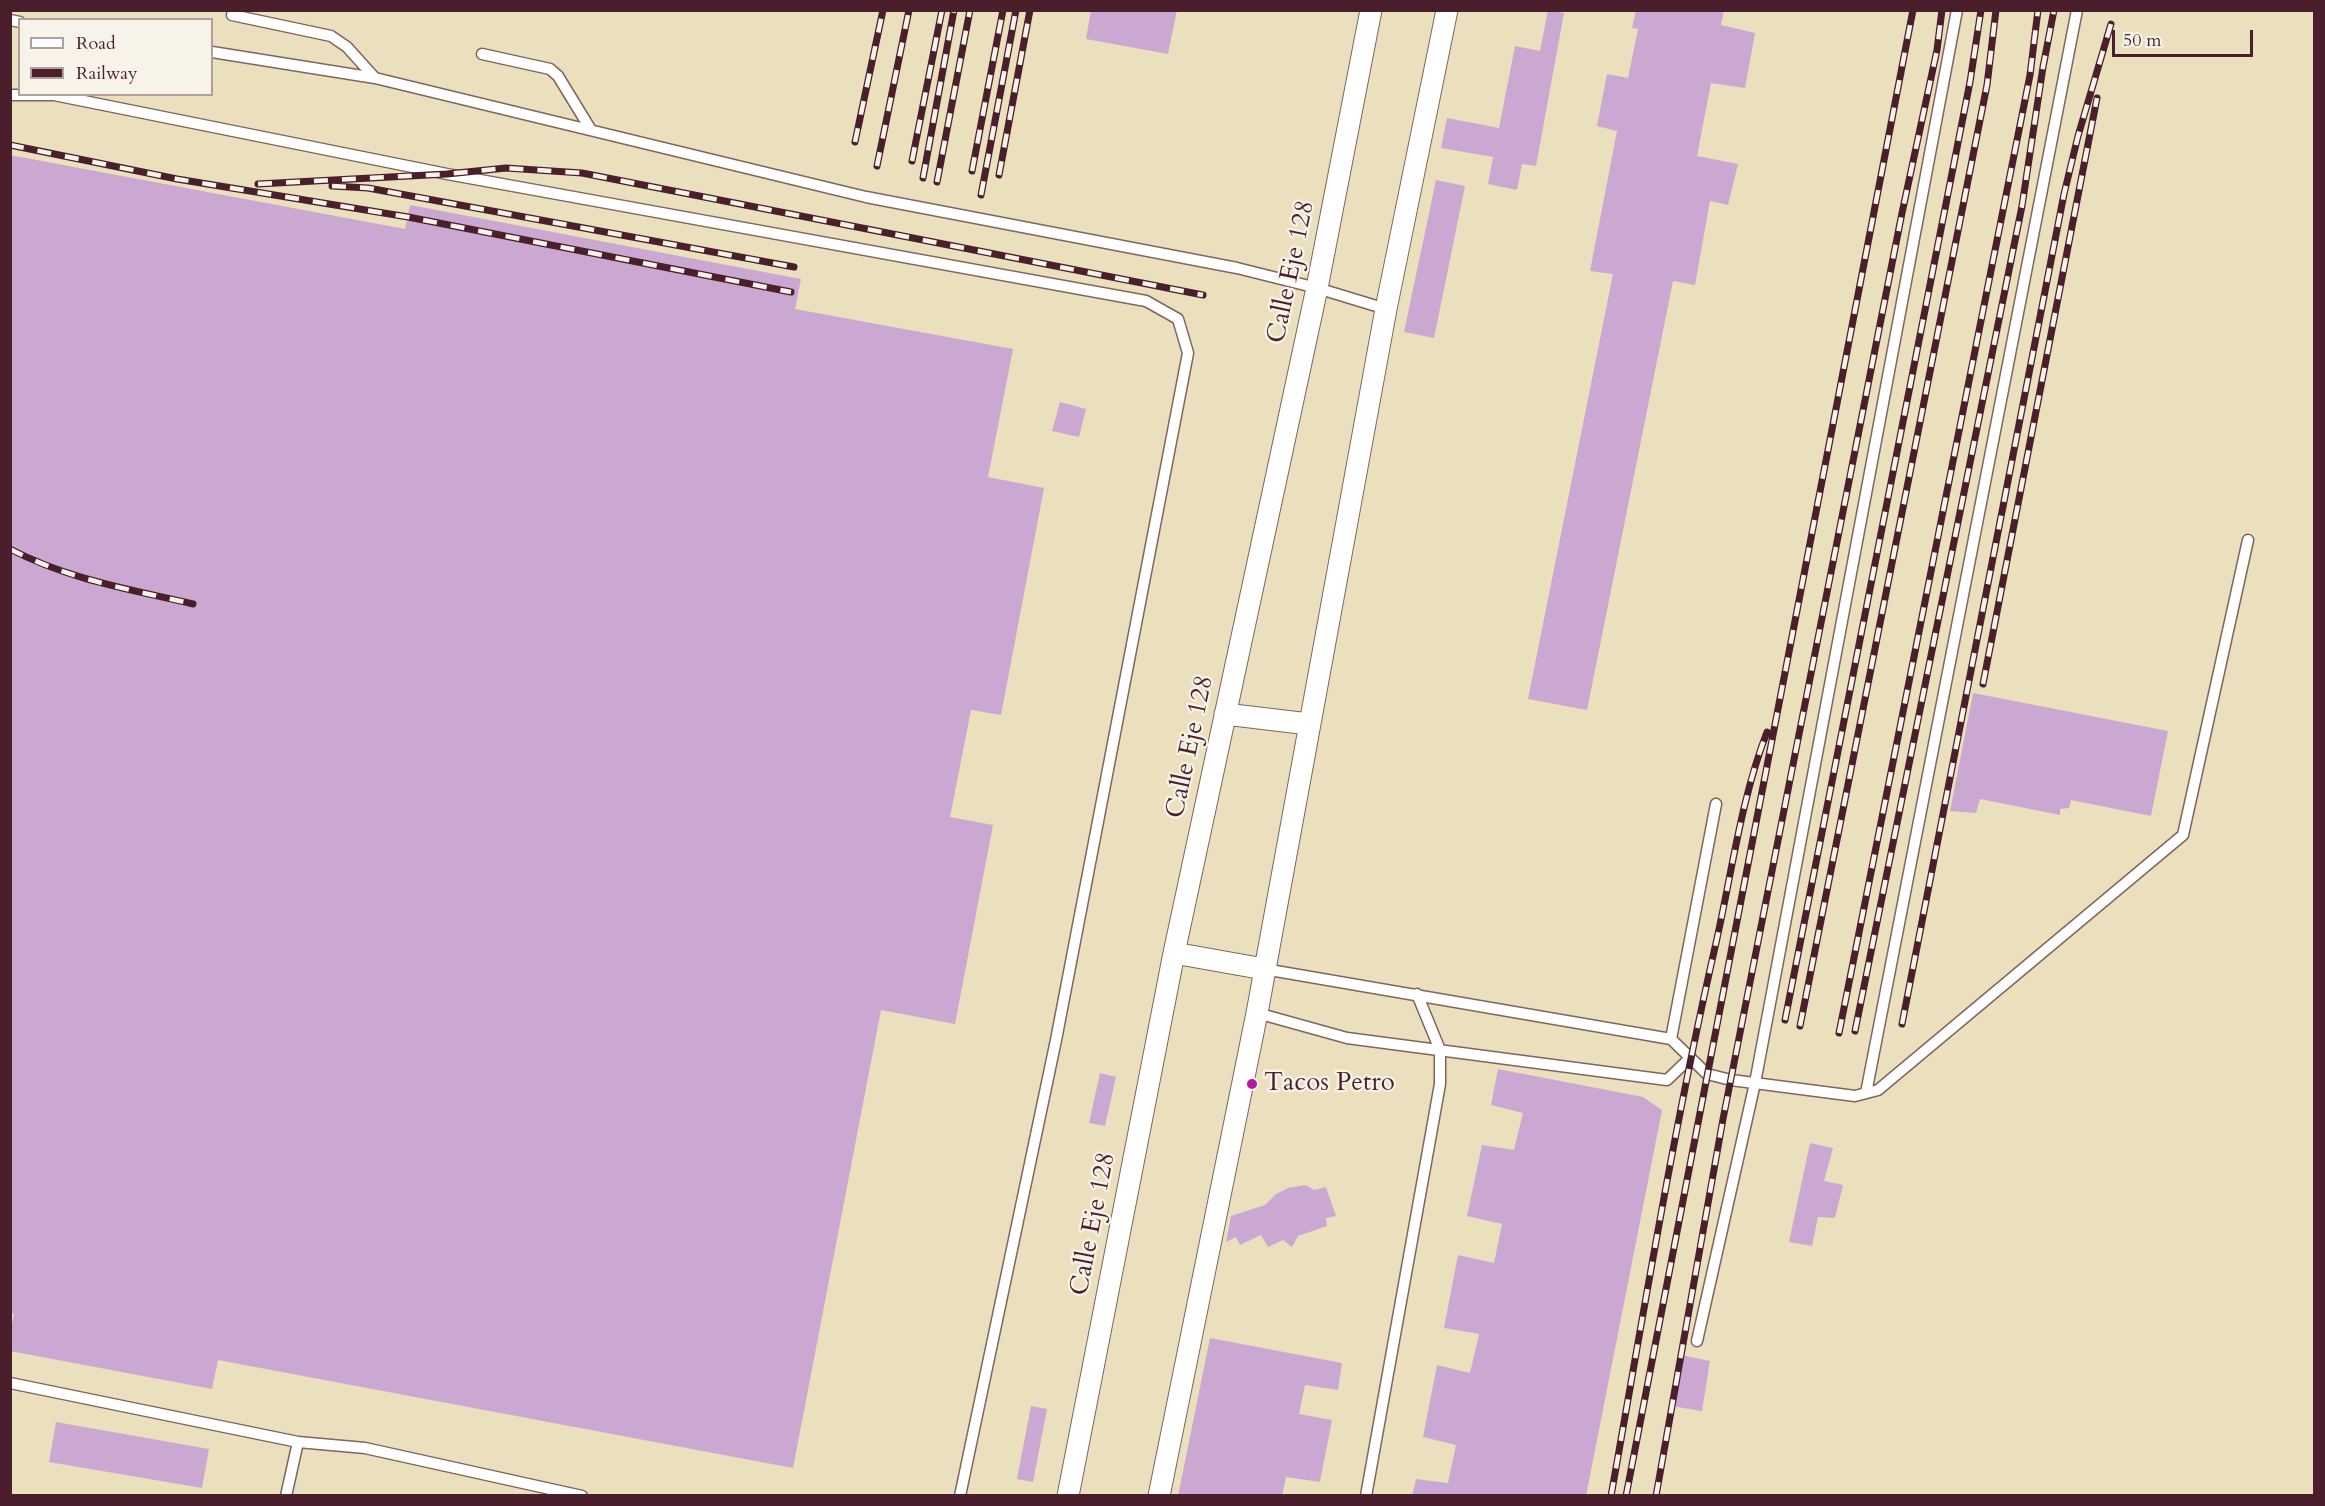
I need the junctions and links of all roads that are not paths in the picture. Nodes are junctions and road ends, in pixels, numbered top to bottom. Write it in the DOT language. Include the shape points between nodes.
graph roads {
  1 [pos="1371,10"];
  2 [pos="1447,10"];
  3 [pos="1957,10"];
  4 [pos="2077,10"];
  5 [pos="232,15"];
  6 [pos="213,52"];
  7 [pos="482,54"];
  8 [pos="375,78"];
  9 [pos="64,96"];
  10 [pos="591,130"];
  11 [pos="1317,288"];
  12 [pos="1386,309"];
  13 [pos="2248,540"];
  14 [pos="1226,714"];
  15 [pos="1309,724"];
  16 [pos="1716,804"];
  17 [pos="1174,953"];
  18 [pos="1264,969"];
  19 [pos="1417,994"];
  20 [pos="1257,1013"];
  21 [pos="1671,1039"];
  22 [pos="1440,1050"];
  23 [pos="1689,1059"];
  24 [pos="1755,1083"];
  25 [pos="1866,1093"];
  26 [pos="1697,1341"];
  27 [pos="10,1383"];
  28 [pos="298,1442"];
  29 [pos="286,1496"];
  30 [pos="582,1496"];
  31 [pos="960,1496"];
  32 [pos="1068,1496"];
  33 [pos="1159,1496"];
  34 [pos="1366,1496"];
  1 -- 11 [label="street, Calle Eje 128"];
  2 -- 12 [label="street"];
  3 -- 24 [label="lane"];
  4 -- 25 [label="lane"];
  5 -- 8 [label="lane" via="331,36 347,47"];
  6 -- 8 [label="lane"];
  7 -- 10 [label="lane" via="550,69"];
  8 -- 10 [label="lane"];
  9 -- 31 [label="lane" via="447,174 1146,301 1178,319 1188,353 1056,1040"];
  10 -- 11 [label="lane" via="866,197 1237,268"];
  11 -- 12 [label="lane"];
  11 -- 14 [label="street, Calle Eje 128"];
  12 -- 15 [label="street"];
  13 -- 25 [label="lane" via="2183,835 1878,1090"];
  14 -- 15 [label="street"];
  14 -- 17 [label="street, Calle Eje 128"];
  15 -- 18 [label="street"];
  16 -- 21 [label="lane"];
  17 -- 18 [label="street"];
  17 -- 32 [label="street, Calle Eje 128"];
  18 -- 19 [label="lane"];
  18 -- 20 [label="street"];
  19 -- 21 [label="lane"];
  19 -- 22 [label="lane"];
  20 -- 22 [label="lane" via="1347,1038"];
  20 -- 33 [label="street"];
  21 -- 23 [label="lane"];
  22 -- 23 [label="lane" via="1667,1080"];
  22 -- 34 [label="lane" via="1440,1084"];
  23 -- 24 [label="lane" via="1707,1074"];
  24 -- 25 [label="lane" via="1855,1096"];
  24 -- 26 [label="lane"];
  27 -- 28 [label="lane"];
  28 -- 29 [label="lane"];
  28 -- 30 [label="lane" via="365,1448"];
}
